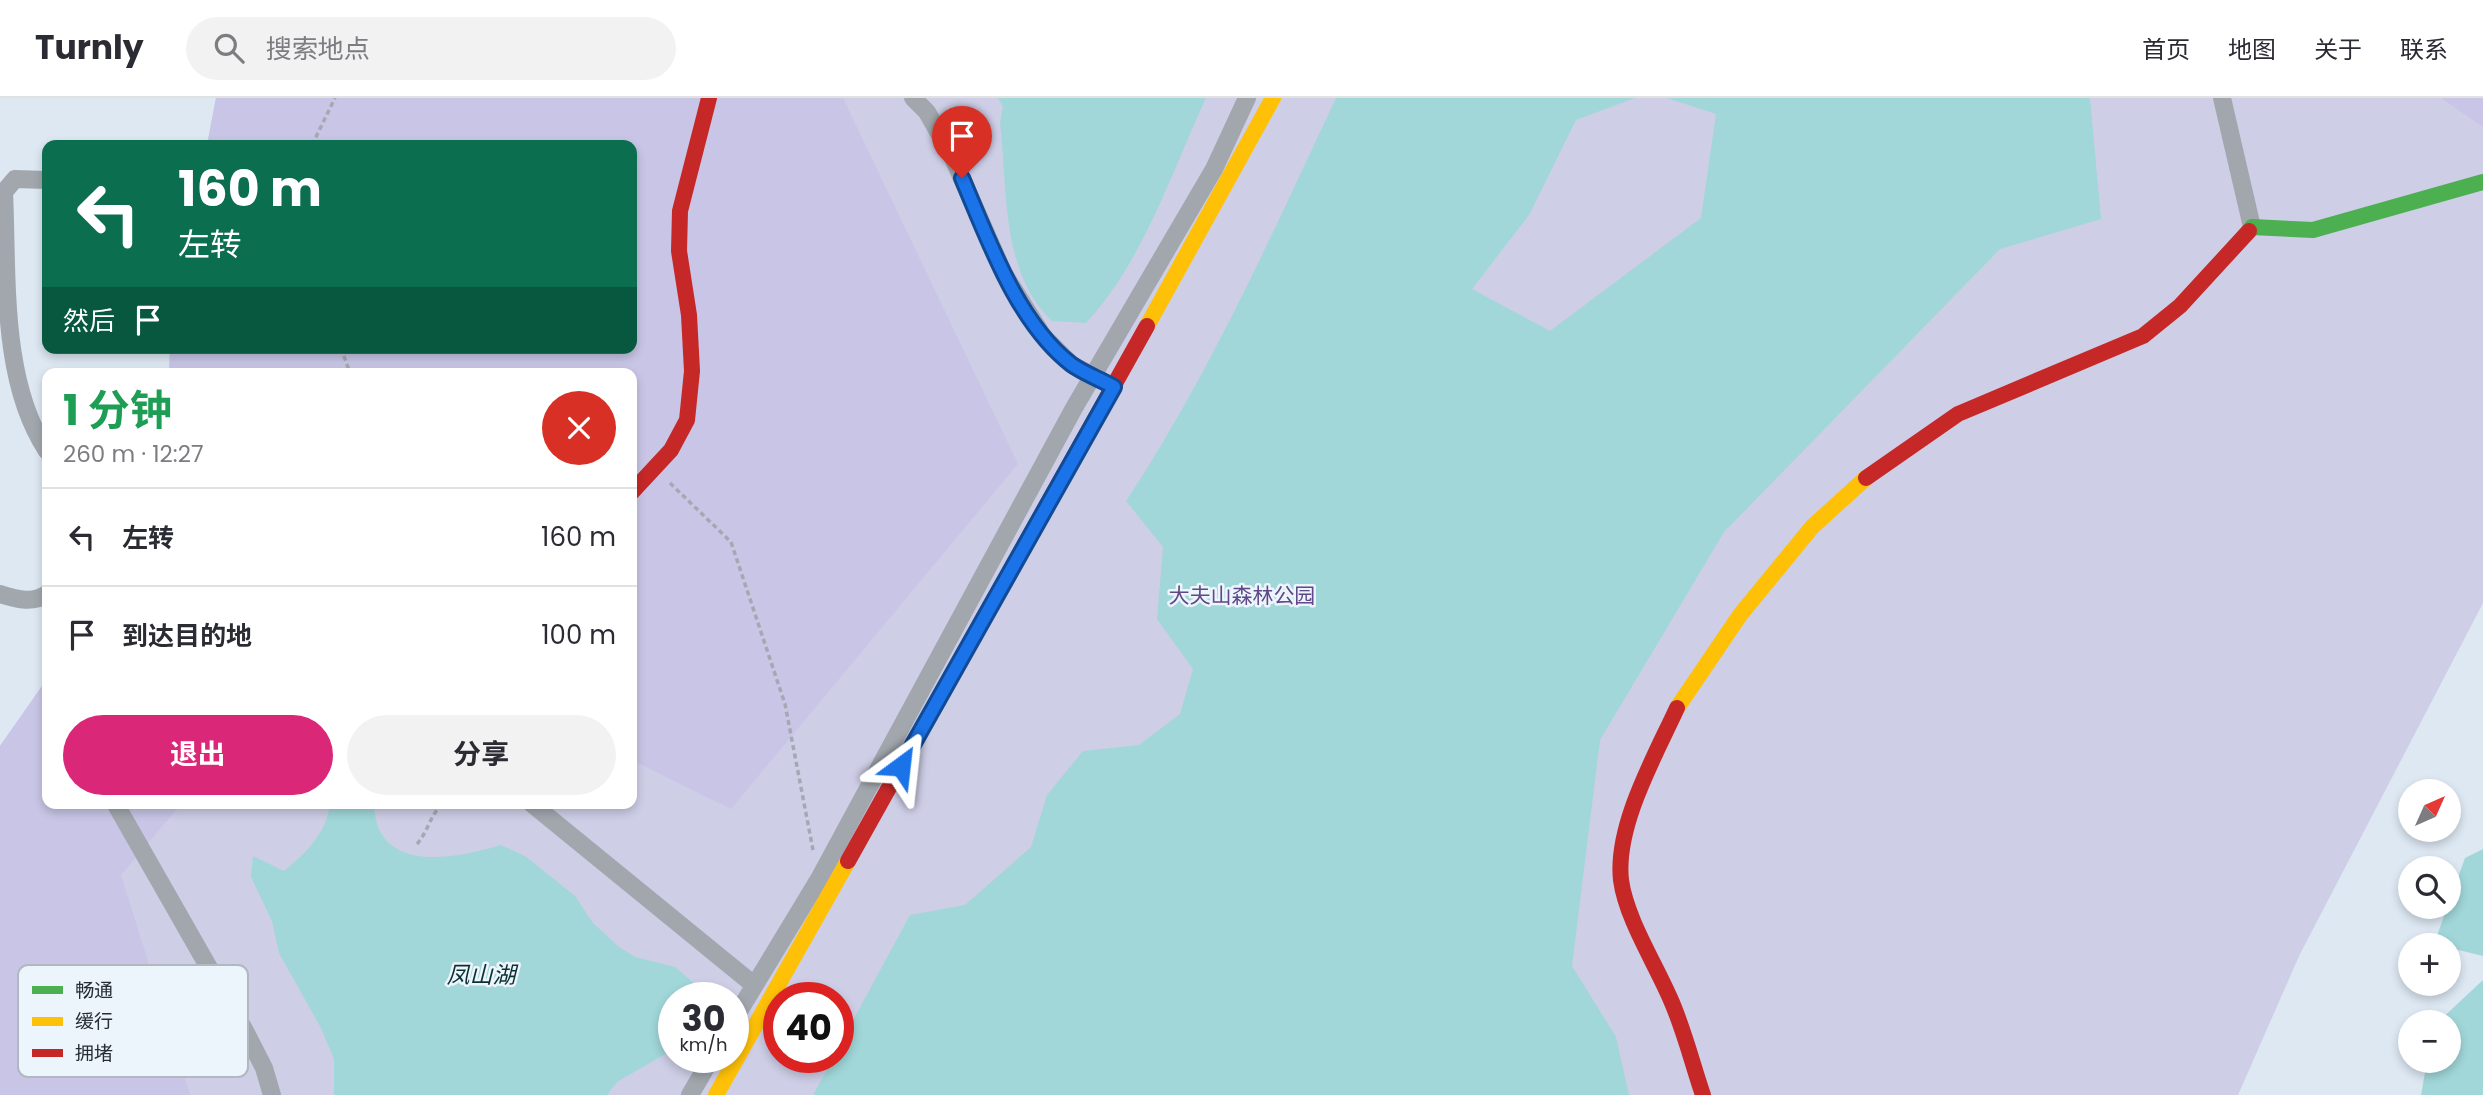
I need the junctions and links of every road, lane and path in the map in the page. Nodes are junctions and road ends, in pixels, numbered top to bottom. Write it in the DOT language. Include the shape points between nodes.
graph roads {
  1 [pos="335,98"];
  2 [pos="709,98"];
  3 [pos="913,98"];
  4 [pos="1247,98"];
  5 [pos="1273,98"];
  6 [pos="2222,98"];
  7 [pos="314,140"];
  8 [pos="42,180"];
  9 [pos="2483,181"];
  10 [pos="2252,227"];
  11 [pos="1093,375"];
  12 [pos="1114,387"];
  13 [pos="42,440"];
  14 [pos="656,469"];
  15 [pos="637,487"];
  16 [pos="0,594"];
  17 [pos="42,597"];
  18 [pos="118,809"];
  19 [pos="437,809"];
  20 [pos="538,809"];
  21 [pos="417,844"];
  22 [pos="819,879"];
  23 [pos="207,965"];
  24 [pos="754,985"];
  25 [pos="749,994"];
  26 [pos="248,1037"];
  27 [pos="703,1073"];
  28 [pos="272,1095"];
  29 [pos="690,1095"];
  30 [pos="716,1095"];
  31 [pos="1703,1095"];
  1 -- 7 [label="path"];
  2 -- 14 [label="street" via="680,211 692,371 687,420"];
  3 -- 11 [label="street" via="953,158 1004,274 1043,336 1072,365"];
  4 -- 11 [label="street" via="1214,169"];
  5 -- 12 [label="street"];
  6 -- 10 [label="street"];
  8 -- 13 [label="street" via="15,179 4,192 9,352"];
  9 -- 10 [label="street" via="2313,230"];
  10 -- 31 [label="street" via="2179,306 2143,335 1958,414 1867,478 1812,527 1740,615 1678,707 1634,805 1621,879 1626,901 1672,1002"];
  11 -- 12 [label="street"];
  11 -- 22 [label="street"];
  12 -- 30 [label="street"];
  14 -- 15 [label="street"];
  14 -- 22 [label="path" via="731,542 785,704"];
  16 -- 17 [label="street" via="16,599"];
  18 -- 23 [label="street"];
  19 -- 21 [label="path" via="431,827"];
  20 -- 24 [label="street"];
  22 -- 24 [label="street"];
  24 -- 25 [label="street"];
  26 -- 28 [label="street"];
  27 -- 29 [label="street"];
}
